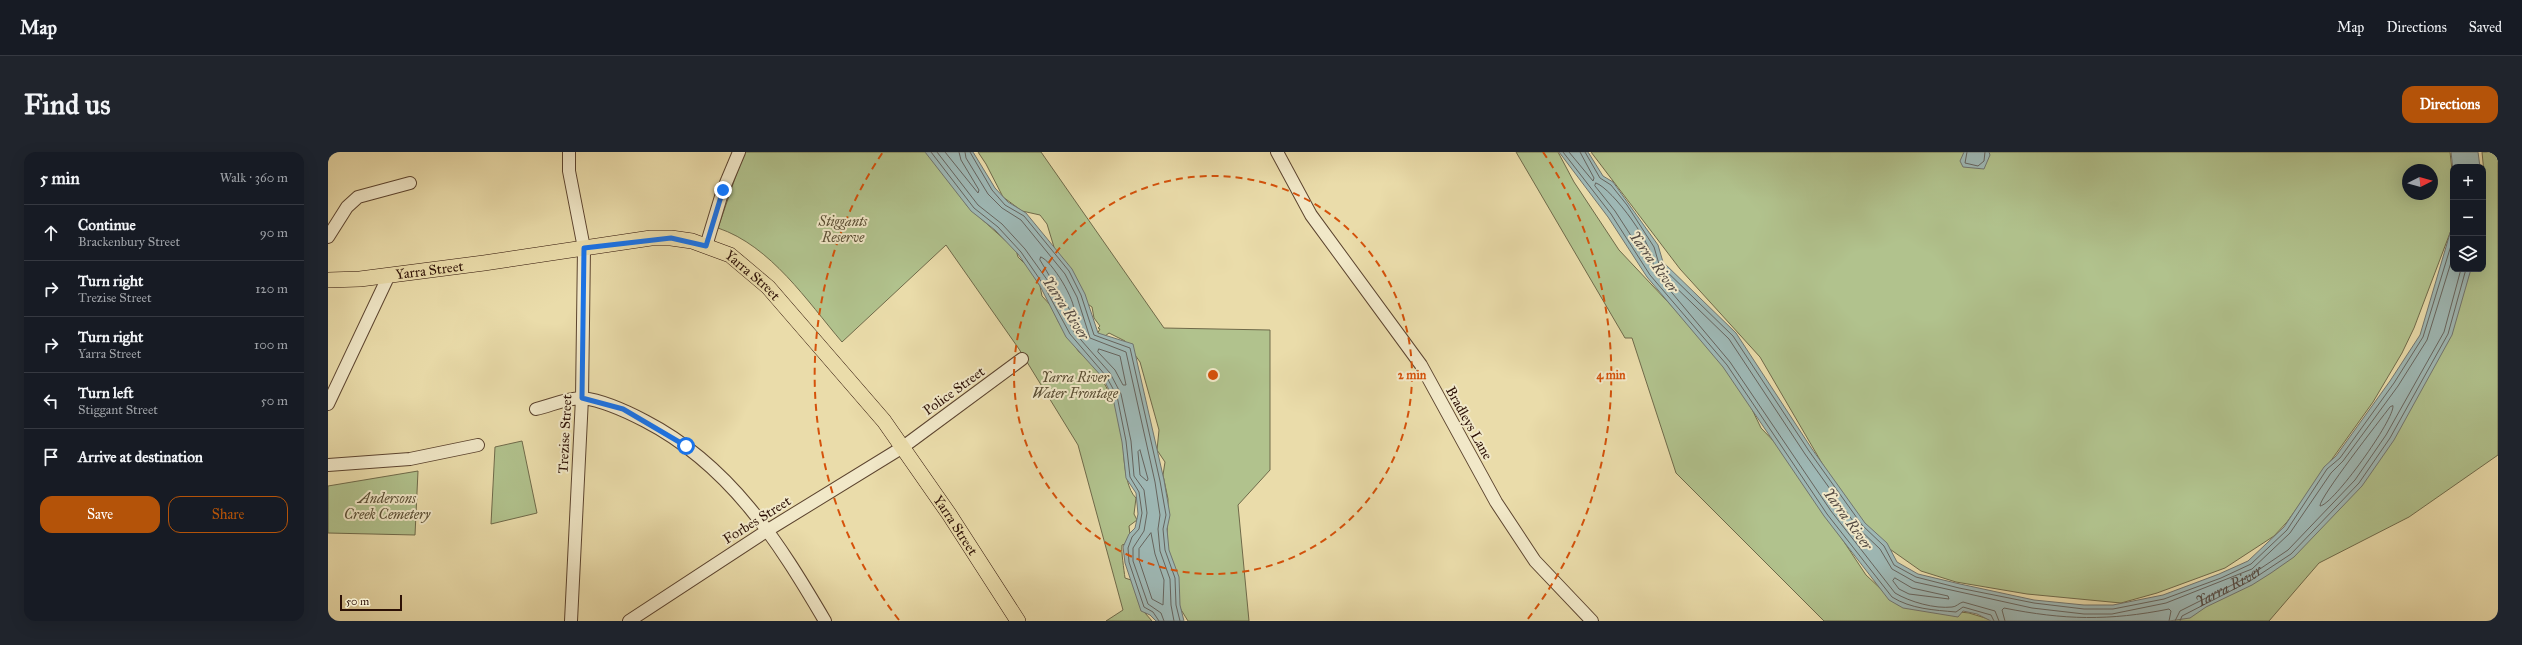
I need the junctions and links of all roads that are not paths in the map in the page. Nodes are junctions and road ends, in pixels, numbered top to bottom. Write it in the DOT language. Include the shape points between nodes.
graph roads {
  1 [pos="569,152"];
  2 [pos="739,152"];
  3 [pos="1277,152"];
  4 [pos="410,183"];
  5 [pos="328,237"];
  6 [pos="706,246"];
  7 [pos="584,248"];
  8 [pos="389,275"];
  9 [pos="328,280"];
  10 [pos="1022,359"];
  11 [pos="582,398"];
  12 [pos="328,404"];
  13 [pos="536,409"];
  14 [pos="478,445"];
  15 [pos="903,447"];
  16 [pos="328,465"];
  17 [pos="752,510"];
  18 [pos="768,530"];
  19 [pos="747,543"];
  20 [pos="571,621"];
  21 [pos="629,621"];
  22 [pos="825,621"];
  23 [pos="1018,621"];
  24 [pos="1592,621"];
  1 -- 7 [label="street, Trezise Street" via="569,171"];
  2 -- 6 [label="street" via="723,190"];
  3 -- 24 [label="street, Bradleys Lane" via="1312,215 1421,365 1496,502 1535,562"];
  4 -- 5 [label="street" via="356,199 347,207"];
  6 -- 7 [label="main road, Yarra Street" via="671,238"];
  6 -- 15 [label="main road, Yarra Street" via="730,255 768,287 840,368"];
  7 -- 8 [label="main road, Yarra Street"];
  7 -- 11 [label="street, Trezise Street"];
  8 -- 9 [label="main road, Yarra Street"];
  8 -- 12 [label="street"];
  10 -- 15 [label="street, Police Street"];
  11 -- 13 [label="street"];
  11 -- 17 [label="street" via="623,409 686,446 720,473"];
  11 -- 20 [label="street, Trezise Street"];
  14 -- 16 [label="street" via="410,459"];
  15 -- 18 [label="street, Forbes Street"];
  15 -- 23 [label="main road, Yarra Street"];
  17 -- 18 [label="street"];
  17 -- 19 [label="street" via="754,529"];
  18 -- 19 [label="street, Forbes Street"];
  18 -- 22 [label="street"];
  19 -- 21 [label="street, Forbes Street"];
}
